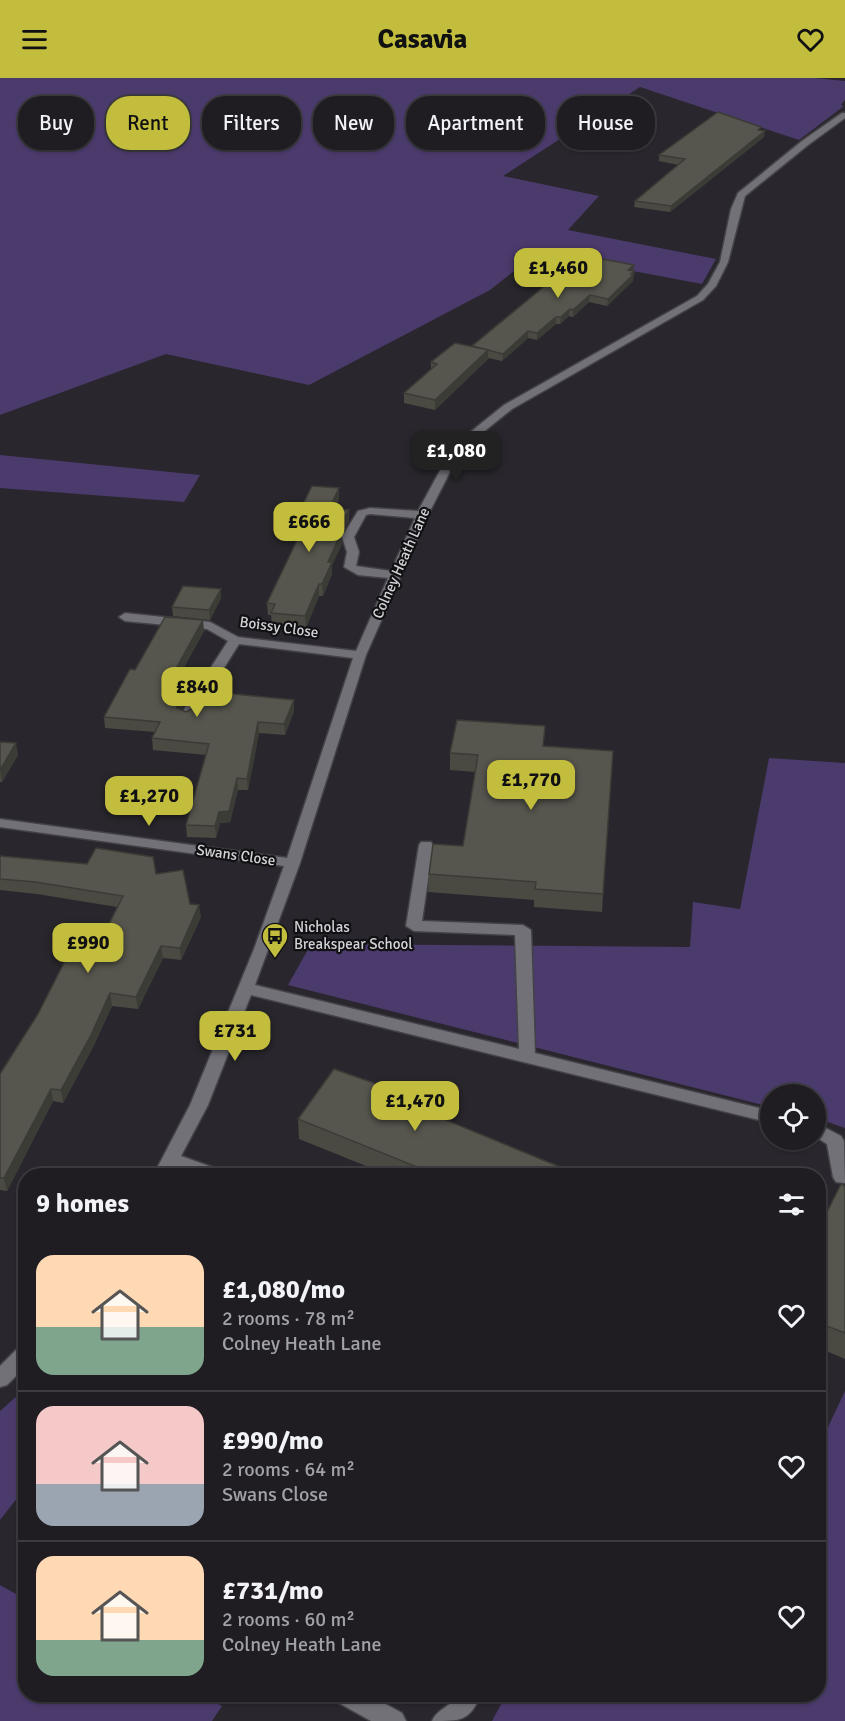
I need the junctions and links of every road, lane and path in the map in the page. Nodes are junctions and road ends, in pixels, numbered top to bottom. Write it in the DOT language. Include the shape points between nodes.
graph roads {
  1 [pos="845,115"];
  2 [pos="422,514"];
  3 [pos="396,575"];
  4 [pos="125,617"];
  5 [pos="235,640"];
  6 [pos="360,655"];
  7 [pos="186,717"];
  8 [pos="0,824"];
  9 [pos="426,845"];
  10 [pos="293,863"];
  11 [pos="246,988"];
  12 [pos="527,1056"];
  13 [pos="760,1114"];
  14 [pos="826,1135"];
  15 [pos="172,1160"];
  16 [pos="167,1168"];
  17 [pos="194,1168"];
  18 [pos="842,1176"];
  19 [pos="18,1361"];
  20 [pos="0,1378"];
  21 [pos="360,1702"];
  22 [pos="466,1702"];
  23 [pos="394,1721"];
  24 [pos="444,1721"];
  1 -- 2 [label="street, Colney Heath Lane" via="741,195 735,207 726,261 710,290 531,393 489,422 456,454"];
  2 -- 3 [label="street, Colney Heath Lane"];
  2 -- 3 [label="street" via="362,513 348,537 353,552 350,567"];
  3 -- 6 [label="street, Colney Heath Lane"];
  4 -- 5 [label="street, Boissy Close" via="210,626"];
  5 -- 6 [label="street, Boissy Close"];
  5 -- 7 [label="street"];
  6 -- 10 [label="street, Colney Heath Lane"];
  8 -- 10 [label="street, Swans Close"];
  9 -- 12 [label="street" via="414,926 523,930"];
  10 -- 11 [label="street, Colney Heath Lane"];
  11 -- 12 [label="street"];
  11 -- 15 [label="street, Colney Heath Lane" via="199,1105"];
  12 -- 13 [label="street"];
  14 -- 18 [label="street" via="835,1141"];
  15 -- 16 [label="street, Colney Heath Lane"];
  15 -- 17 [label="street"];
  19 -- 20 [label="street"];
  21 -- 23 [label="street"];
  22 -- 24 [label="street"];
}
